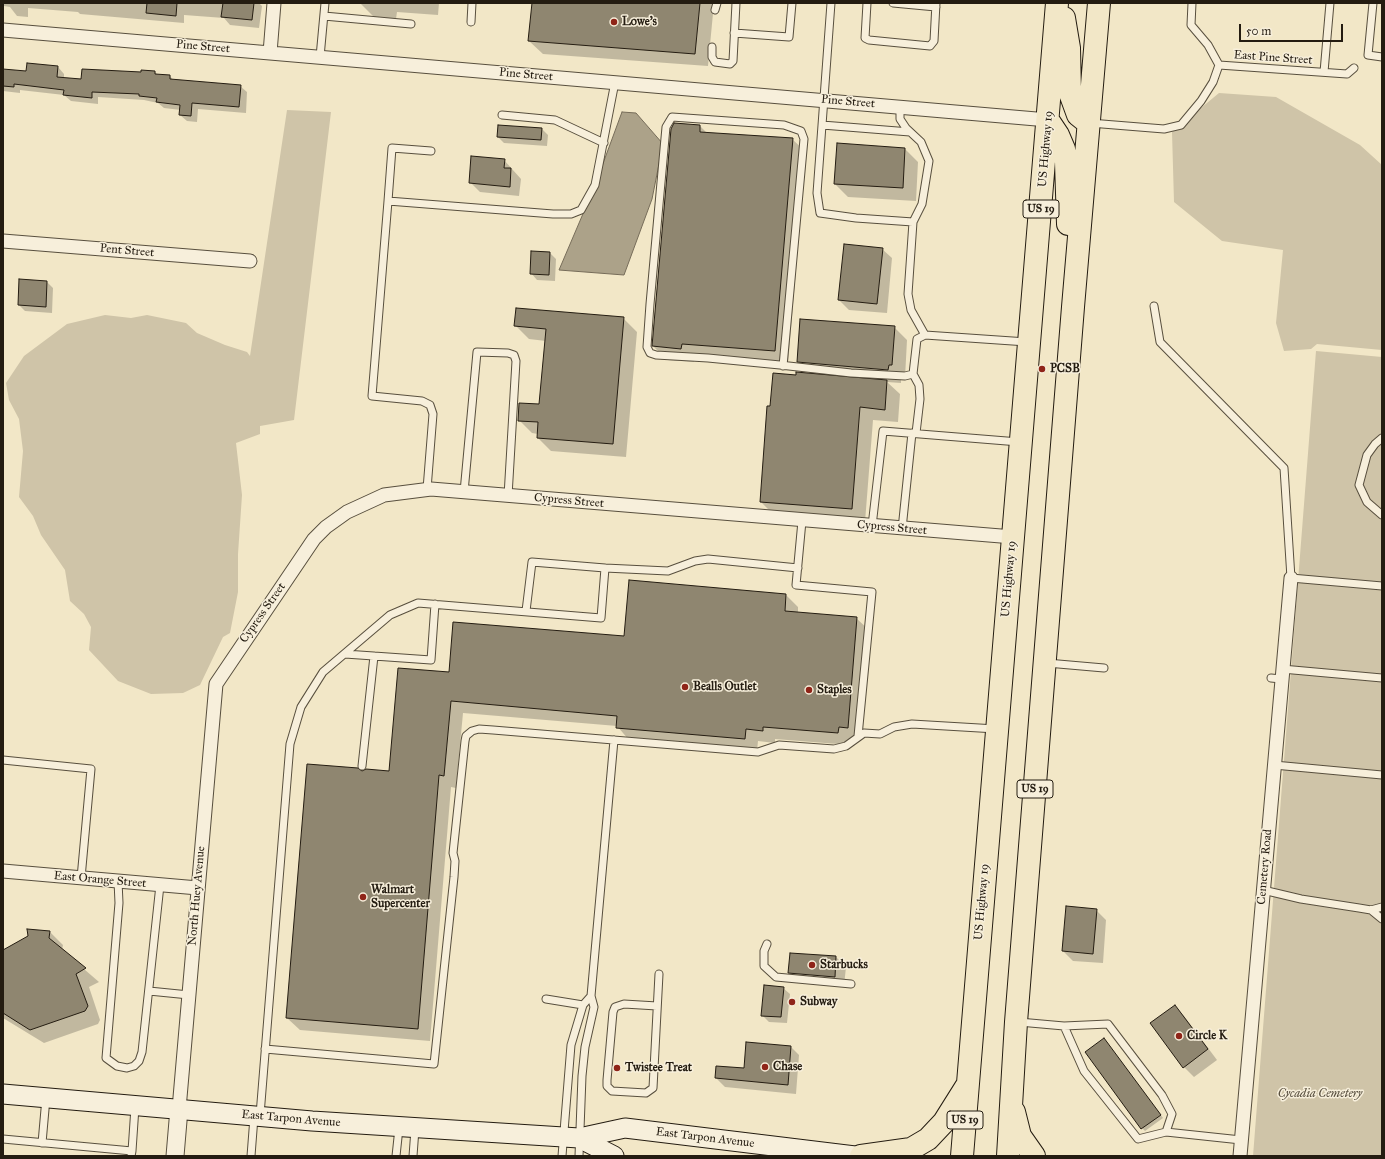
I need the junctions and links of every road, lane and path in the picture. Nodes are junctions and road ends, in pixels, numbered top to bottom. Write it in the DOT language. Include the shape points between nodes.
graph roads {
  1 [pos="274,3"];
  2 [pos="325,3"];
  3 [pos="472,3"];
  4 [pos="736,3"];
  5 [pos="792,3"];
  6 [pos="831,3"];
  7 [pos="867,3"];
  8 [pos="893,3"];
  9 [pos="1057,3"];
  10 [pos="1061,3"];
  11 [pos="1099,3"];
  12 [pos="1192,3"];
  13 [pos="1330,3"];
  14 [pos="1373,3"];
  15 [pos="936,5"];
  16 [pos="324,16"];
  17 [pos="471,22"];
  18 [pos="411,24"];
  19 [pos="3,30"];
  20 [pos="734,33"];
  21 [pos="712,47"];
  22 [pos="270,53"];
  23 [pos="1382,56"];
  24 [pos="320,57"];
  25 [pos="1219,65"];
  26 [pos="1354,68"];
  27 [pos="1324,72"];
  28 [pos="615,82"];
  29 [pos="825,100"];
  30 [pos="900,107"];
  31 [pos="502,115"];
  32 [pos="1048,120"];
  33 [pos="1088,123"];
  34 [pos="822,125"];
  35 [pos="910,132"];
  36 [pos="604,144"];
  37 [pos="431,151"];
  38 [pos="388,200"];
  39 [pos="913,222"];
  40 [pos="3,241"];
  41 [pos="250,261"];
  42 [pos="1154,306"];
  43 [pos="1073,307"];
  44 [pos="925,335"];
  45 [pos="1030,342"];
  46 [pos="783,366"];
  47 [pos="913,374"];
  48 [pos="914,433"];
  49 [pos="1382,438"];
  50 [pos="1021,443"];
  51 [pos="427,489"];
  52 [pos="464,492"];
  53 [pos="508,496"];
  54 [pos="1382,515"];
  55 [pos="802,521"];
  56 [pos="872,526"];
  57 [pos="902,529"];
  58 [pos="1013,538"];
  59 [pos="605,568"];
  60 [pos="798,568"];
  61 [pos="1291,578"];
  62 [pos="1382,586"];
  63 [pos="435,604"];
  64 [pos="526,611"];
  65 [pos="345,654"];
  66 [pos="374,656"];
  67 [pos="1045,663"];
  68 [pos="1104,668"];
  69 [pos="1278,675"];
  70 [pos="1382,678"];
  71 [pos="216,684"];
  72 [pos="997,729"];
  73 [pos="858,736"];
  74 [pos="614,740"];
  75 [pos="3,760"];
  76 [pos="1274,765"];
  77 [pos="362,766"];
  78 [pos="1382,775"];
  79 [pos="3,871"];
  80 [pos="81,878"];
  81 [pos="118,881"];
  82 [pos="160,885"];
  83 [pos="198,888"];
  84 [pos="1263,890"];
  85 [pos="1382,907"];
  86 [pos="1371,910"];
  87 [pos="1382,919"];
  88 [pos="767,944"];
  89 [pos="658,974"];
  90 [pos="851,984"];
  91 [pos="149,991"];
  92 [pos="189,995"];
  93 [pos="591,996"];
  94 [pos="546,999"];
  95 [pos="583,1005"];
  96 [pos="656,1006"];
  97 [pos="1016,1022"];
  98 [pos="1064,1026"];
  99 [pos="265,1049"];
  100 [pos="967,1084"];
  101 [pos="3,1094"];
  102 [pos="46,1098"];
  103 [pos="1011,1103"];
  104 [pos="135,1105"];
  105 [pos="179,1109"];
  106 [pos="257,1117"];
  107 [pos="407,1128"];
  108 [pos="1166,1132"];
  109 [pos="3,1139"];
  110 [pos="1241,1140"];
  111 [pos="42,1143"];
  112 [pos="574,1144"];
  113 [pos="132,1153"];
  114 [pos="175,1156"];
  115 [pos="251,1156"];
  116 [pos="396,1156"];
  117 [pos="413,1156"];
  118 [pos="562,1156"];
  119 [pos="614,1156"];
  120 [pos="855,1156"];
  121 [pos="861,1156"];
  122 [pos="962,1156"];
  123 [pos="1008,1156"];
  124 [pos="1034,1156"];
  125 [pos="1240,1156"];
  1 -- 22 [label="street"];
  2 -- 16 [label="lane"];
  3 -- 17 [label="lane"];
  4 -- 20 [label="lane"];
  5 -- 20 [label="lane" via="789,37"];
  6 -- 29 [label="lane"];
  7 -- 15 [label="lane" via="865,38 930,46 934,41"];
  8 -- 15 [label="lane"];
  9 -- 32 [label="highway, US Highway 19 / US 19"];
  10 -- 33 [label="highway" via="1069,48 1070,93 1078,115"];
  11 -- 33 [label="highway, US 19"];
  12 -- 25 [label="lane" via="1191,25 1208,45"];
  13 -- 27 [label="lane"];
  14 -- 23 [label="lane" via="1367,57"];
  16 -- 18 [label="lane"];
  16 -- 24 [label="lane"];
  19 -- 22 [label="street, Pine Street"];
  20 -- 21 [label="lane" via="733,61 730,64 715,62"];
  22 -- 24 [label="street, Pine Street"];
  24 -- 28 [label="street, Pine Street"];
  25 -- 27 [label="lane, East Pine Street"];
  25 -- 33 [label="lane, East Pine Street" via="1213,82 1201,101 1181,125 1164,129"];
  26 -- 27 [label="lane, East Pine Street" via="1347,74"];
  28 -- 29 [label="street, Pine Street"];
  28 -- 36 [label="lane"];
  29 -- 30 [label="street, Pine Street"];
  29 -- 34 [label="lane"];
  30 -- 32 [label="street, Pine Street"];
  30 -- 35 [label="lane" via="900,119"];
  31 -- 36 [label="lane" via="555,120"];
  32 -- 43 [label="highway" via="1058,135 1066,162"];
  32 -- 45 [label="highway, US Highway 19 / US 19"];
  33 -- 43 [label="highway, US 19"];
  34 -- 35 [label="lane"];
  34 -- 39 [label="lane" via="817,194 820,213"];
  35 -- 39 [label="lane" via="921,142 929,161 922,204"];
  36 -- 38 [label="lane" via="595,185 589,198 581,210 571,214"];
  37 -- 38 [label="lane" via="392,148"];
  38 -- 51 [label="lane" via="372,396 422,401 430,405 433,414"];
  39 -- 44 [label="lane" via="908,294 911,310"];
  40 -- 41 [label="street, Pent Street"];
  42 -- 61 [label="lane" via="1160,342 1284,468"];
  43 -- 67 [label="highway, US 19"];
  44 -- 45 [label="lane"];
  44 -- 47 [label="lane" via="917,339"];
  45 -- 50 [label="highway, US Highway 19 / US 19"];
  46 -- 46 [label="lane" via="650,353 648,347 666,127 672,117 784,125 801,131 804,138"];
  46 -- 47 [label="lane" via="851,373 905,376"];
  47 -- 48 [label="lane" via="919,386 920,399"];
  48 -- 50 [label="lane"];
  48 -- 56 [label="lane" via="883,431"];
  48 -- 57 [label="lane"];
  49 -- 54 [label="lane" via="1374,444 1367,455 1359,485 1367,502"];
  50 -- 58 [label="highway, US Highway 19 / US 19"];
  51 -- 52 [label="street, Cypress Street"];
  51 -- 71 [label="street, Cypress Street" via="384,495 354,508 326,527 314,539"];
  52 -- 53 [label="street, Cypress Street"];
  52 -- 53 [label="lane" via="477,352 508,353 514,355 516,361"];
  53 -- 55 [label="street, Cypress Street"];
  55 -- 56 [label="street, Cypress Street"];
  55 -- 60 [label="lane"];
  56 -- 57 [label="street, Cypress Street"];
  57 -- 58 [label="street, Cypress Street"];
  58 -- 72 [label="highway, US Highway 19 / US 19"];
  59 -- 60 [label="lane" via="668,571 708,559"];
  59 -- 64 [label="lane" via="532,562"];
  59 -- 64 [label="lane" via="601,618"];
  60 -- 73 [label="lane" via="796,585 872,592"];
  61 -- 62 [label="lane"];
  61 -- 69 [label="street, Cemetery Road"];
  63 -- 64 [label="lane"];
  63 -- 65 [label="lane" via="418,603 390,616"];
  63 -- 66 [label="lane" via="431,660"];
  65 -- 66 [label="lane"];
  65 -- 99 [label="lane" via="323,672 301,707 290,744"];
  66 -- 77 [label="lane"];
  67 -- 68 [label="lane"];
  67 -- 97 [label="highway, US 19"];
  69 -- 70 [label="lane"];
  69 -- 76 [label="street, Cemetery Road"];
  71 -- 83 [label="street, North Huey Avenue"];
  72 -- 73 [label="lane" via="924,723 902,725 880,734 864,733"];
  72 -- 100 [label="highway, US Highway 19 / US 19"];
  73 -- 74 [label="lane" via="846,746 834,749 779,745 758,752"];
  74 -- 93 [label="lane"];
  74 -- 99 [label="lane" via="479,729 466,736 434,1064"];
  75 -- 80 [label="lane" via="91,769"];
  76 -- 78 [label="lane"];
  76 -- 84 [label="street, Cemetery Road"];
  79 -- 80 [label="street, East Orange Street"];
  80 -- 81 [label="street, East Orange Street"];
  81 -- 82 [label="street, East Orange Street"];
  81 -- 91 [label="lane" via="119,903 106,1049 106,1058 116,1066 127,1068 139,1061"];
  82 -- 83 [label="street, East Orange Street"];
  82 -- 91 [label="lane"];
  83 -- 92 [label="street, North Huey Avenue"];
  84 -- 86 [label="lane"];
  84 -- 110 [label="street, Cemetery Road"];
  85 -- 86 [label="lane"];
  86 -- 87 [label="lane"];
  88 -- 90 [label="lane" via="764,951 764,966 776,977"];
  89 -- 96 [label="lane"];
  91 -- 92 [label="lane"];
  92 -- 105 [label="street, North Huey Avenue"];
  93 -- 95 [label="lane"];
  93 -- 112 [label="lane" via="594,1007 585,1047"];
  94 -- 95 [label="lane"];
  95 -- 112 [label="lane" via="571,1045"];
  96 -- 96 [label="lane" via="653,1088 646,1093 612,1091 607,1086 607,1080 615,1007 624,1004"];
  97 -- 98 [label="lane"];
  97 -- 103 [label="highway, US 19"];
  98 -- 108 [label="lane" via="1084,1071 1138,1139"];
  98 -- 108 [label="lane" via="1108,1024 1162,1095 1172,1114"];
  99 -- 106 [label="lane"];
  100 -- 121 [label="highway" via="944,1122 928,1139 911,1149"];
  100 -- 122 [label="highway, US Highway 19 / US 19"];
  101 -- 102 [label="main road, East Tarpon Avenue"];
  102 -- 104 [label="main road, East Tarpon Avenue"];
  102 -- 111 [label="lane"];
  103 -- 123 [label="highway, US 19"];
  103 -- 124 [label="highway" via="1020,1136"];
  104 -- 105 [label="main road, East Tarpon Avenue"];
  104 -- 113 [label="lane"];
  105 -- 106 [label="main road, East Tarpon Avenue"];
  105 -- 114 [label="street"];
  106 -- 107 [label="main road, East Tarpon Avenue"];
  106 -- 115 [label="lane"];
  107 -- 112 [label="main road, East Tarpon Avenue"];
  107 -- 116 [label="lane"];
  107 -- 117 [label="lane"];
  108 -- 110 [label="lane"];
  109 -- 111 [label="lane"];
  110 -- 125 [label="street, Cemetery Road"];
  111 -- 113 [label="lane"];
  112 -- 118 [label="lane"];
  112 -- 119 [label="main road, East Tarpon Avenue"];
  112 -- 120 [label="main road, East Tarpon Avenue" via="625,1128"];
}
